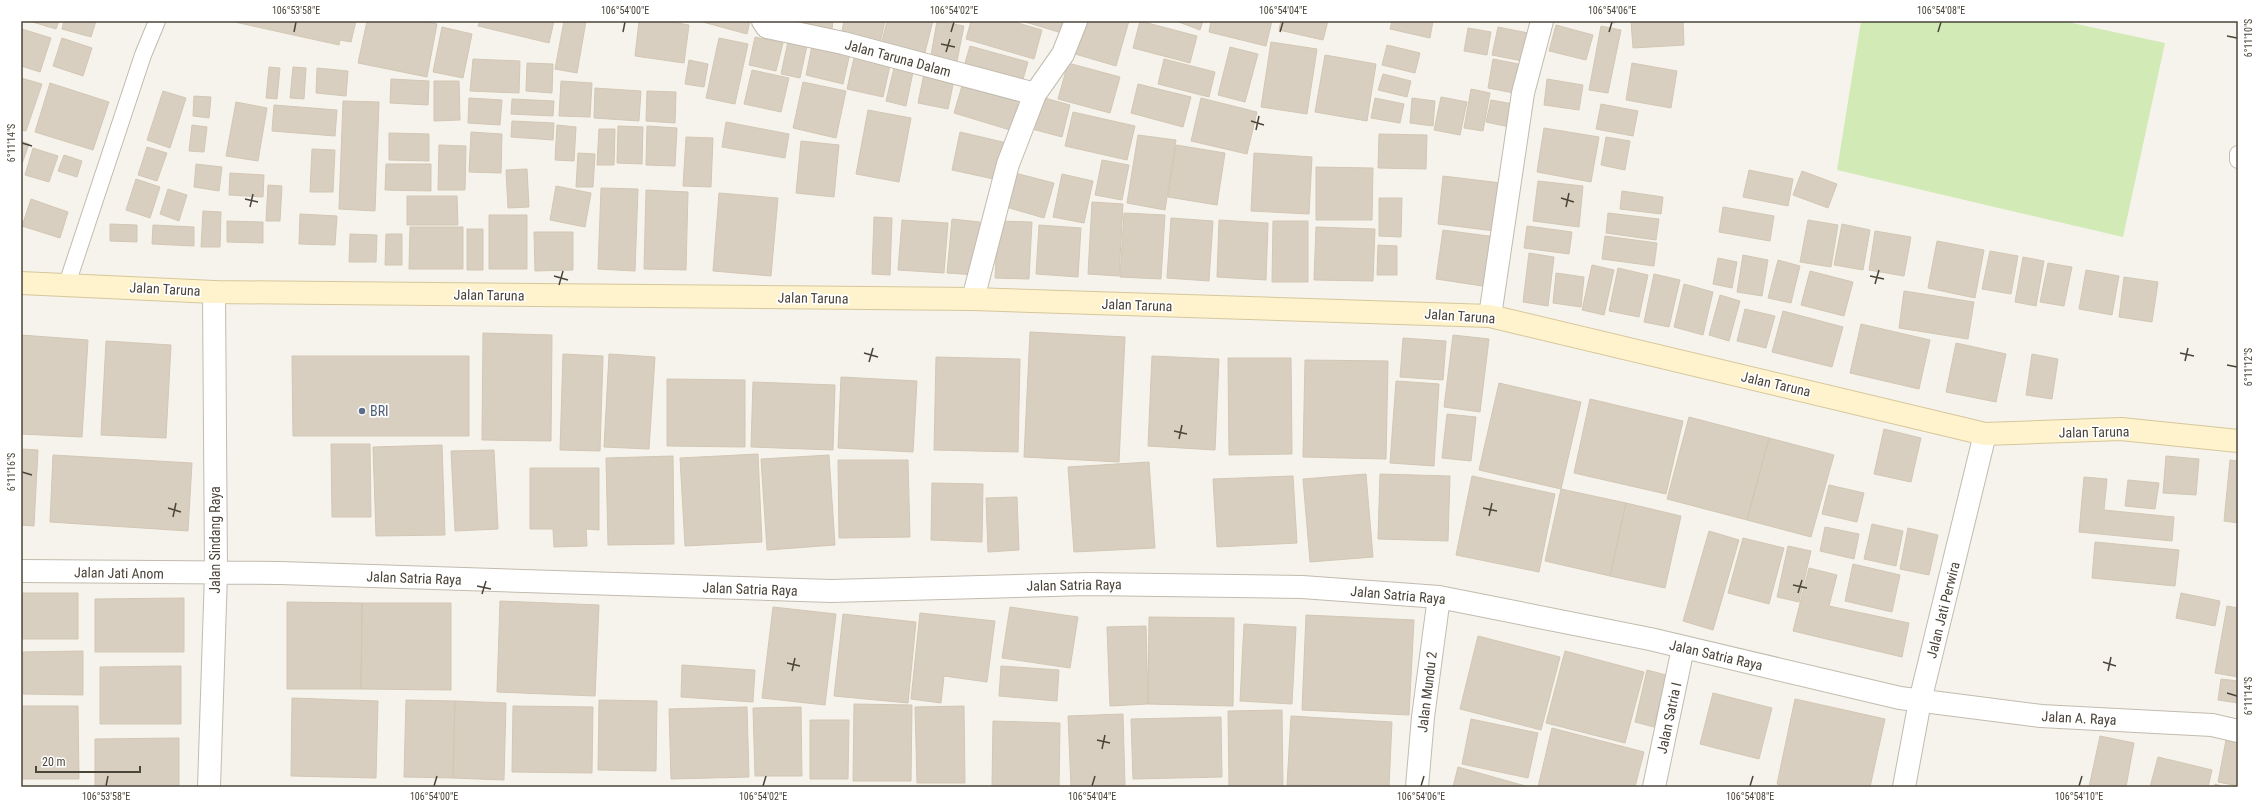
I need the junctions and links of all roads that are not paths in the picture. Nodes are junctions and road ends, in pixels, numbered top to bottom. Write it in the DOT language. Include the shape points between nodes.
graph roads {
  1 [pos="157,21"];
  2 [pos="763,21"];
  3 [pos="1076,21"];
  4 [pos="1542,21"];
  5 [pos="1035,94"];
  6 [pos="2238,154"];
  7 [pos="2238,160"];
  8 [pos="21,283"];
  9 [pos="67,284"];
  10 [pos="214,292"];
  11 [pos="973,299"];
  12 [pos="1490,316"];
  13 [pos="1985,434"];
  14 [pos="2238,441"];
  15 [pos="21,571"];
  16 [pos="216,573"];
  17 [pos="1439,597"];
  18 [pos="1683,648"];
  19 [pos="1920,701"];
  20 [pos="2238,731"];
  21 [pos="209,787"];
  22 [pos="1417,787"];
  23 [pos="1654,787"];
  24 [pos="1904,787"];
  1 -- 9 [label="lane"];
  2 -- 5 [label="street, Jalan Taruna Dalam" via="767,27 843,43"];
  3 -- 5 [label="street" via="1063,54"];
  4 -- 12 [label="street" via="1523,93"];
  5 -- 11 [label="street" via="1008,164"];
  6 -- 7 [label="lane"];
  8 -- 9 [label="street, Jalan Taruna"];
  9 -- 10 [label="street, Jalan Taruna"];
  10 -- 11 [label="street, Jalan Taruna"];
  10 -- 16 [label="street, Jalan Sindang Raya"];
  11 -- 12 [label="street, Jalan Taruna"];
  12 -- 13 [label="street, Jalan Taruna"];
  13 -- 14 [label="street, Jalan Taruna" via="2121,429"];
  13 -- 19 [label="street, Jalan Jati Perwira"];
  15 -- 16 [label="street, Jalan Jati Anom"];
  16 -- 17 [label="street, Jalan Satria Raya" via="831,591 1087,584 1302,587"];
  16 -- 21 [label="street, Jalan Sindang Raya"];
  17 -- 18 [label="street, Jalan Satria Raya" via="1650,639"];
  17 -- 22 [label="street, Jalan Mundu 2" via="1423,717"];
  18 -- 19 [label="street, Jalan Satria Raya"];
  18 -- 23 [label="street, Jalan Satria I"];
  19 -- 20 [label="street, Jalan A. Raya" via="2041,716 2212,726"];
  19 -- 24 [label="street, Jalan Jati Perwira"];
}
